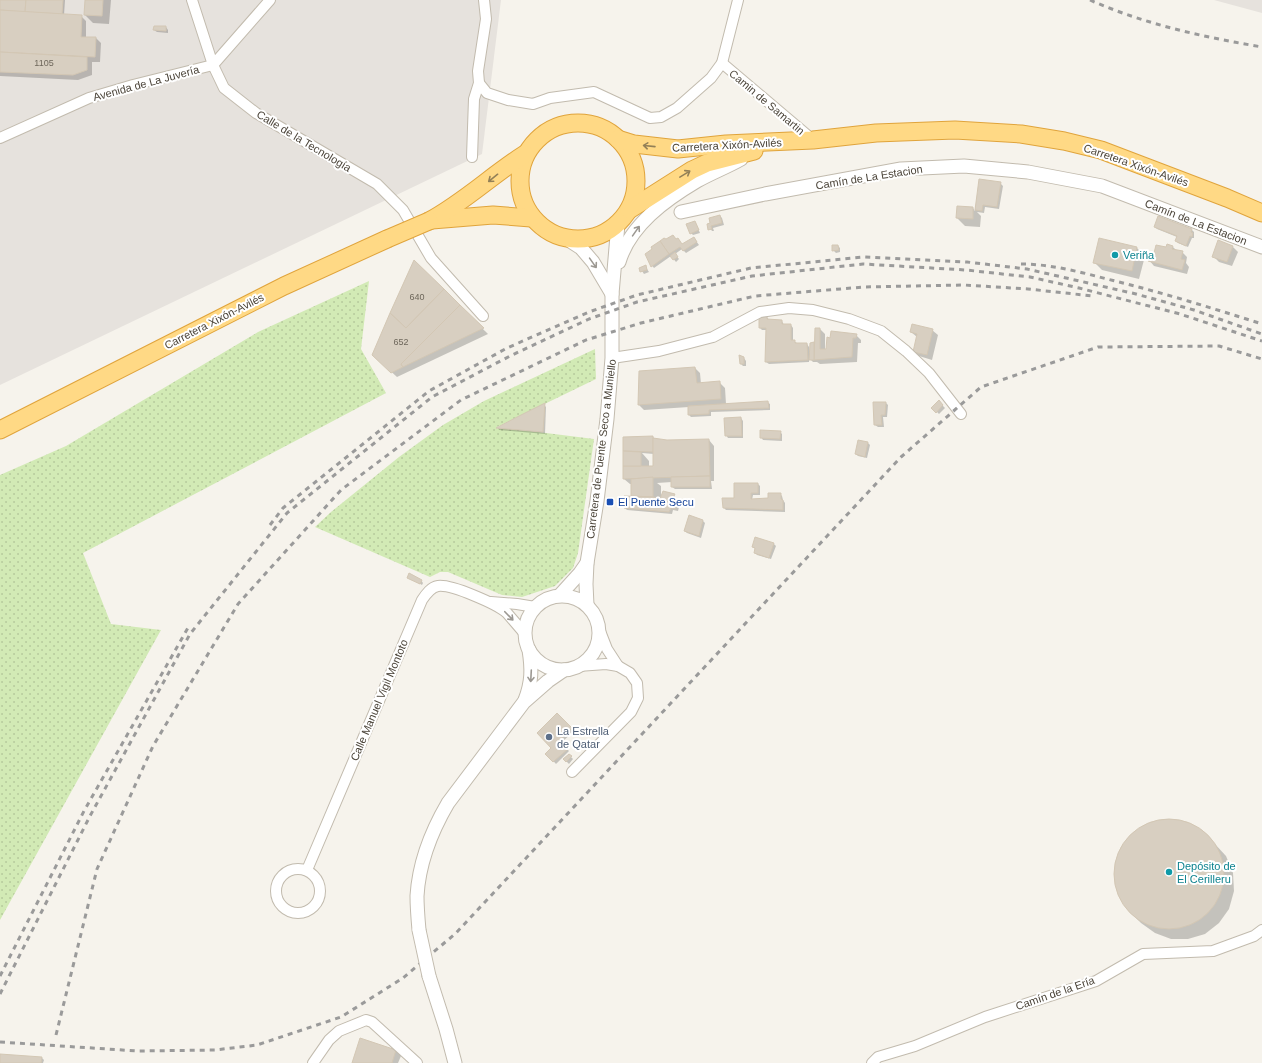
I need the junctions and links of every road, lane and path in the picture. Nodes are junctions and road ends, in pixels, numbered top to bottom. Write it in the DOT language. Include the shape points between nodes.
graph roads {
  1 [pos="192,0"];
  2 [pos="270,0"];
  3 [pos="484,0"];
  4 [pos="738,0"];
  5 [pos="722,63"];
  6 [pos="213,65"];
  7 [pos="479,83"];
  8 [pos="0,138"];
  9 [pos="618,139"];
  10 [pos="814,140"];
  11 [pos="756,151"];
  12 [pos="525,154"];
  13 [pos="472,157"];
  14 [pos="1227,198"];
  15 [pos="1262,202"];
  16 [pos="629,210"];
  17 [pos="681,212"];
  18 [pos="1262,213"];
  19 [pos="531,218"];
  20 [pos="430,220"];
  21 [pos="618,224"];
  22 [pos="567,239"];
  23 [pos="1262,247"];
  24 [pos="613,279"];
  25 [pos="612,294"];
  26 [pos="483,316"];
  27 [pos="612,358"];
  28 [pos="961,414"];
  29 [pos="0,430"];
  30 [pos="587,563"];
  31 [pos="560,595"];
  32 [pos="489,602"];
  33 [pos="588,605"];
  34 [pos="535,607"];
  35 [pos="600,631"];
  36 [pos="525,634"];
  37 [pos="528,648"];
  38 [pos="578,666"];
  39 [pos="618,666"];
  40 [pos="564,670"];
  41 [pos="524,702"];
  42 [pos="572,772"];
  43 [pos="307,870"];
  44 [pos="1262,930"];
  45 [pos="313,1063"];
  46 [pos="417,1063"];
  47 [pos="455,1063"];
  48 [pos="872,1063"];
  1 -- 6 [label="street, Calle de la Tecnología"];
  2 -- 6 [label="street, Avenida de La Juvería"];
  3 -- 7 [label="street" via="486,19 478,71"];
  4 -- 5 [label="street, Camin de Samartin"];
  5 -- 7 [label="street, Camin de Samartin" via="711,78 677,108 661,117 650,118 594,92 550,98 533,104 487,93"];
  5 -- 10 [label="street, Camin de Samartin"];
  6 -- 8 [label="street, Avenida de La Juvería" via="89,98"];
  6 -- 26 [label="street, Calle de la Tecnología" via="224,88 256,113 377,184 403,210 432,258"];
  7 -- 13 [label="street" via="474,99"];
  10 -- 9 [label="highway, Carretera Xixón-Avilés, one-way" via="678,149 634,144"];
  9 -- 12 [label="highway" via="596,125 575,122 554,127 536,138"];
  9 -- 16 [label="highway" via="631,155 636,176 635,195"];
  10 -- 11 [label="highway, Carretera Xixón-Avilés"];
  10 -- 14 [label="highway, Carretera Xixón-Avilés" via="876,133 947,130 1021,134 1101,150"];
  16 -- 11 [label="highway, Carretera Xixón-Avilés, one-way" via="707,163"];
  24 -- 11 [label="street, one-way" via="622,250 640,224 661,205 697,181"];
  12 -- 19 [label="highway" via="519,176 522,199"];
  12 -- 20 [label="highway, Carretera Xixón-Avilés, one-way" via="487,183"];
  14 -- 15 [label="highway"];
  14 -- 18 [label="highway, Carretera Xixón-Avilés"];
  16 -- 21 [label="highway"];
  17 -- 23 [label="street, Camín de La Estacion" via="901,169 964,166 1028,172 1102,186"];
  19 -- 20 [label="highway, Carretera Xixón-Avilés" via="493,215"];
  19 -- 22 [label="highway" via="549,233"];
  20 -- 29 [label="highway, Carretera Xixón-Avilés, bridge" via="284,286"];
  21 -- 22 [label="highway" via="603,236"];
  21 -- 24 [label="street"];
  22 -- 25 [label="street, one-way" via="581,248 593,262"];
  24 -- 25 [label="street, Carretera de Puente Seco a Muniello"];
  25 -- 27 [label="street, Carretera de Puente Seco a Muniello"];
  27 -- 28 [label="street" via="659,351 713,336 760,312 789,308 813,310 850,319 881,331 929,373"];
  27 -- 30 [label="street, Carretera de Puente Seco a Muniello" via="607,419"];
  30 -- 31 [label="street, Carretera de Puente Seco a Muniello"];
  30 -- 33 [label="street"];
  31 -- 33 [label="street" via="575,597"];
  31 -- 34 [label="street" via="547,599"];
  32 -- 34 [label="street, Calle Manuel Vigil Montoto"];
  32 -- 36 [label="street, Calle Manuel Vigil Montoto, one-way" via="506,613"];
  32 -- 43 [label="street, Calle Manuel Vigil Montoto" via="447,586 437,586 422,600"];
  33 -- 35 [label="street" via="596,617"];
  34 -- 36 [label="street" via="527,620"];
  35 -- 38 [label="street" via="597,645 590,658"];
  35 -- 39 [label="street" via="607,649"];
  36 -- 37 [label="street"];
  37 -- 40 [label="street" via="537,660 550,668"];
  37 -- 41 [label="street, one-way" via="531,667 530,687"];
  38 -- 39 [label="street"];
  38 -- 40 [label="street"];
  39 -- 42 [label="street" via="630,673 637,683 638,698 631,712"];
  40 -- 41 [label="street"];
  41 -- 47 [label="street, bridge" via="448,803 426,849 419,881 419,930 429,976"];
  43 -- 43 [label="street" via="313,874 320,886 319,899 310,910 296,913 283,907 276,893 277,886 285,873 292,870"];
  44 -- 48 [label="street, Camín de la Ería" via="1254,936 1213,951 1143,954 1096,980 985,1017 915,1046 878,1057"];
  45 -- 46 [label="street" via="329,1040 340,1031 366,1020 372,1022"];
}
